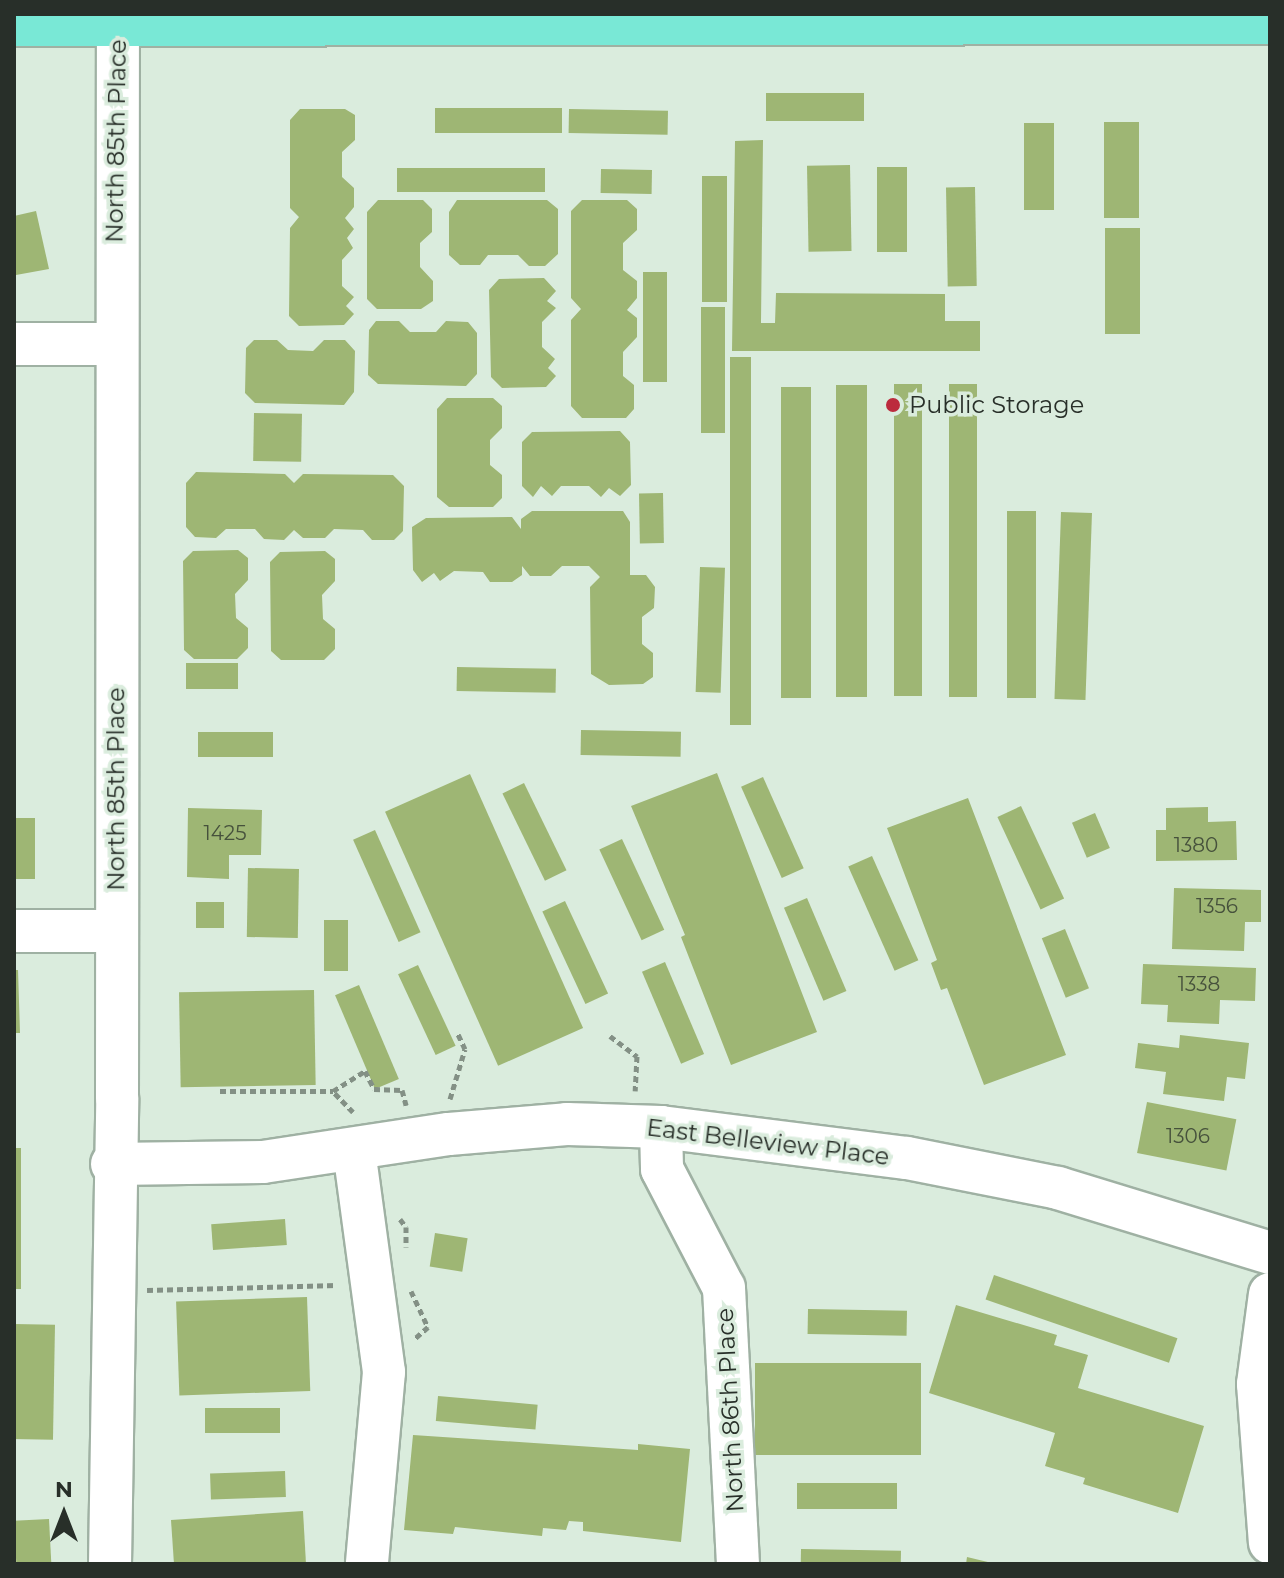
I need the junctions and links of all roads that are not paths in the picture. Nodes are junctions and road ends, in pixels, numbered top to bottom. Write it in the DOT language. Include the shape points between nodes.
graph roads {
  1 [pos="1162,18"];
  2 [pos="118,19"];
  3 [pos="762,19"];
  4 [pos="1270,22"];
  5 [pos="14,24"];
  6 [pos="14,344"];
  7 [pos="114,344"];
  8 [pos="14,931"];
  9 [pos="116,931"];
  10 [pos="661,1127"];
  11 [pos="354,1132"];
  12 [pos="112,1164"];
  13 [pos="1270,1253"];
  14 [pos="1270,1294"];
  15 [pos="1270,1543"];
  16 [pos="110,1564"];
  17 [pos="367,1564"];
  18 [pos="738,1564"];
  1 -- 3 [label="main road"];
  1 -- 4 [label="main road"];
  2 -- 3 [label="main road"];
  2 -- 5 [label="main road"];
  2 -- 7 [label="street, North 85th Place"];
  6 -- 7 [label="street"];
  7 -- 9 [label="street, North 85th Place"];
  8 -- 9 [label="street"];
  9 -- 12 [label="street, North 85th Place"];
  10 -- 11 [label="street, East Belleview Place" via="567,1124 449,1134"];
  10 -- 13 [label="street, East Belleview Place" via="907,1158 1058,1188"];
  10 -- 18 [label="street, North 86th Place" via="662,1169 724,1288"];
  11 -- 12 [label="street, East Belleview Place" via="263,1162"];
  11 -- 17 [label="street" via="384,1372"];
  12 -- 16 [label="street, North 85th Place"];
  14 -- 15 [label="street" via="1261,1337 1258,1425"];
}
